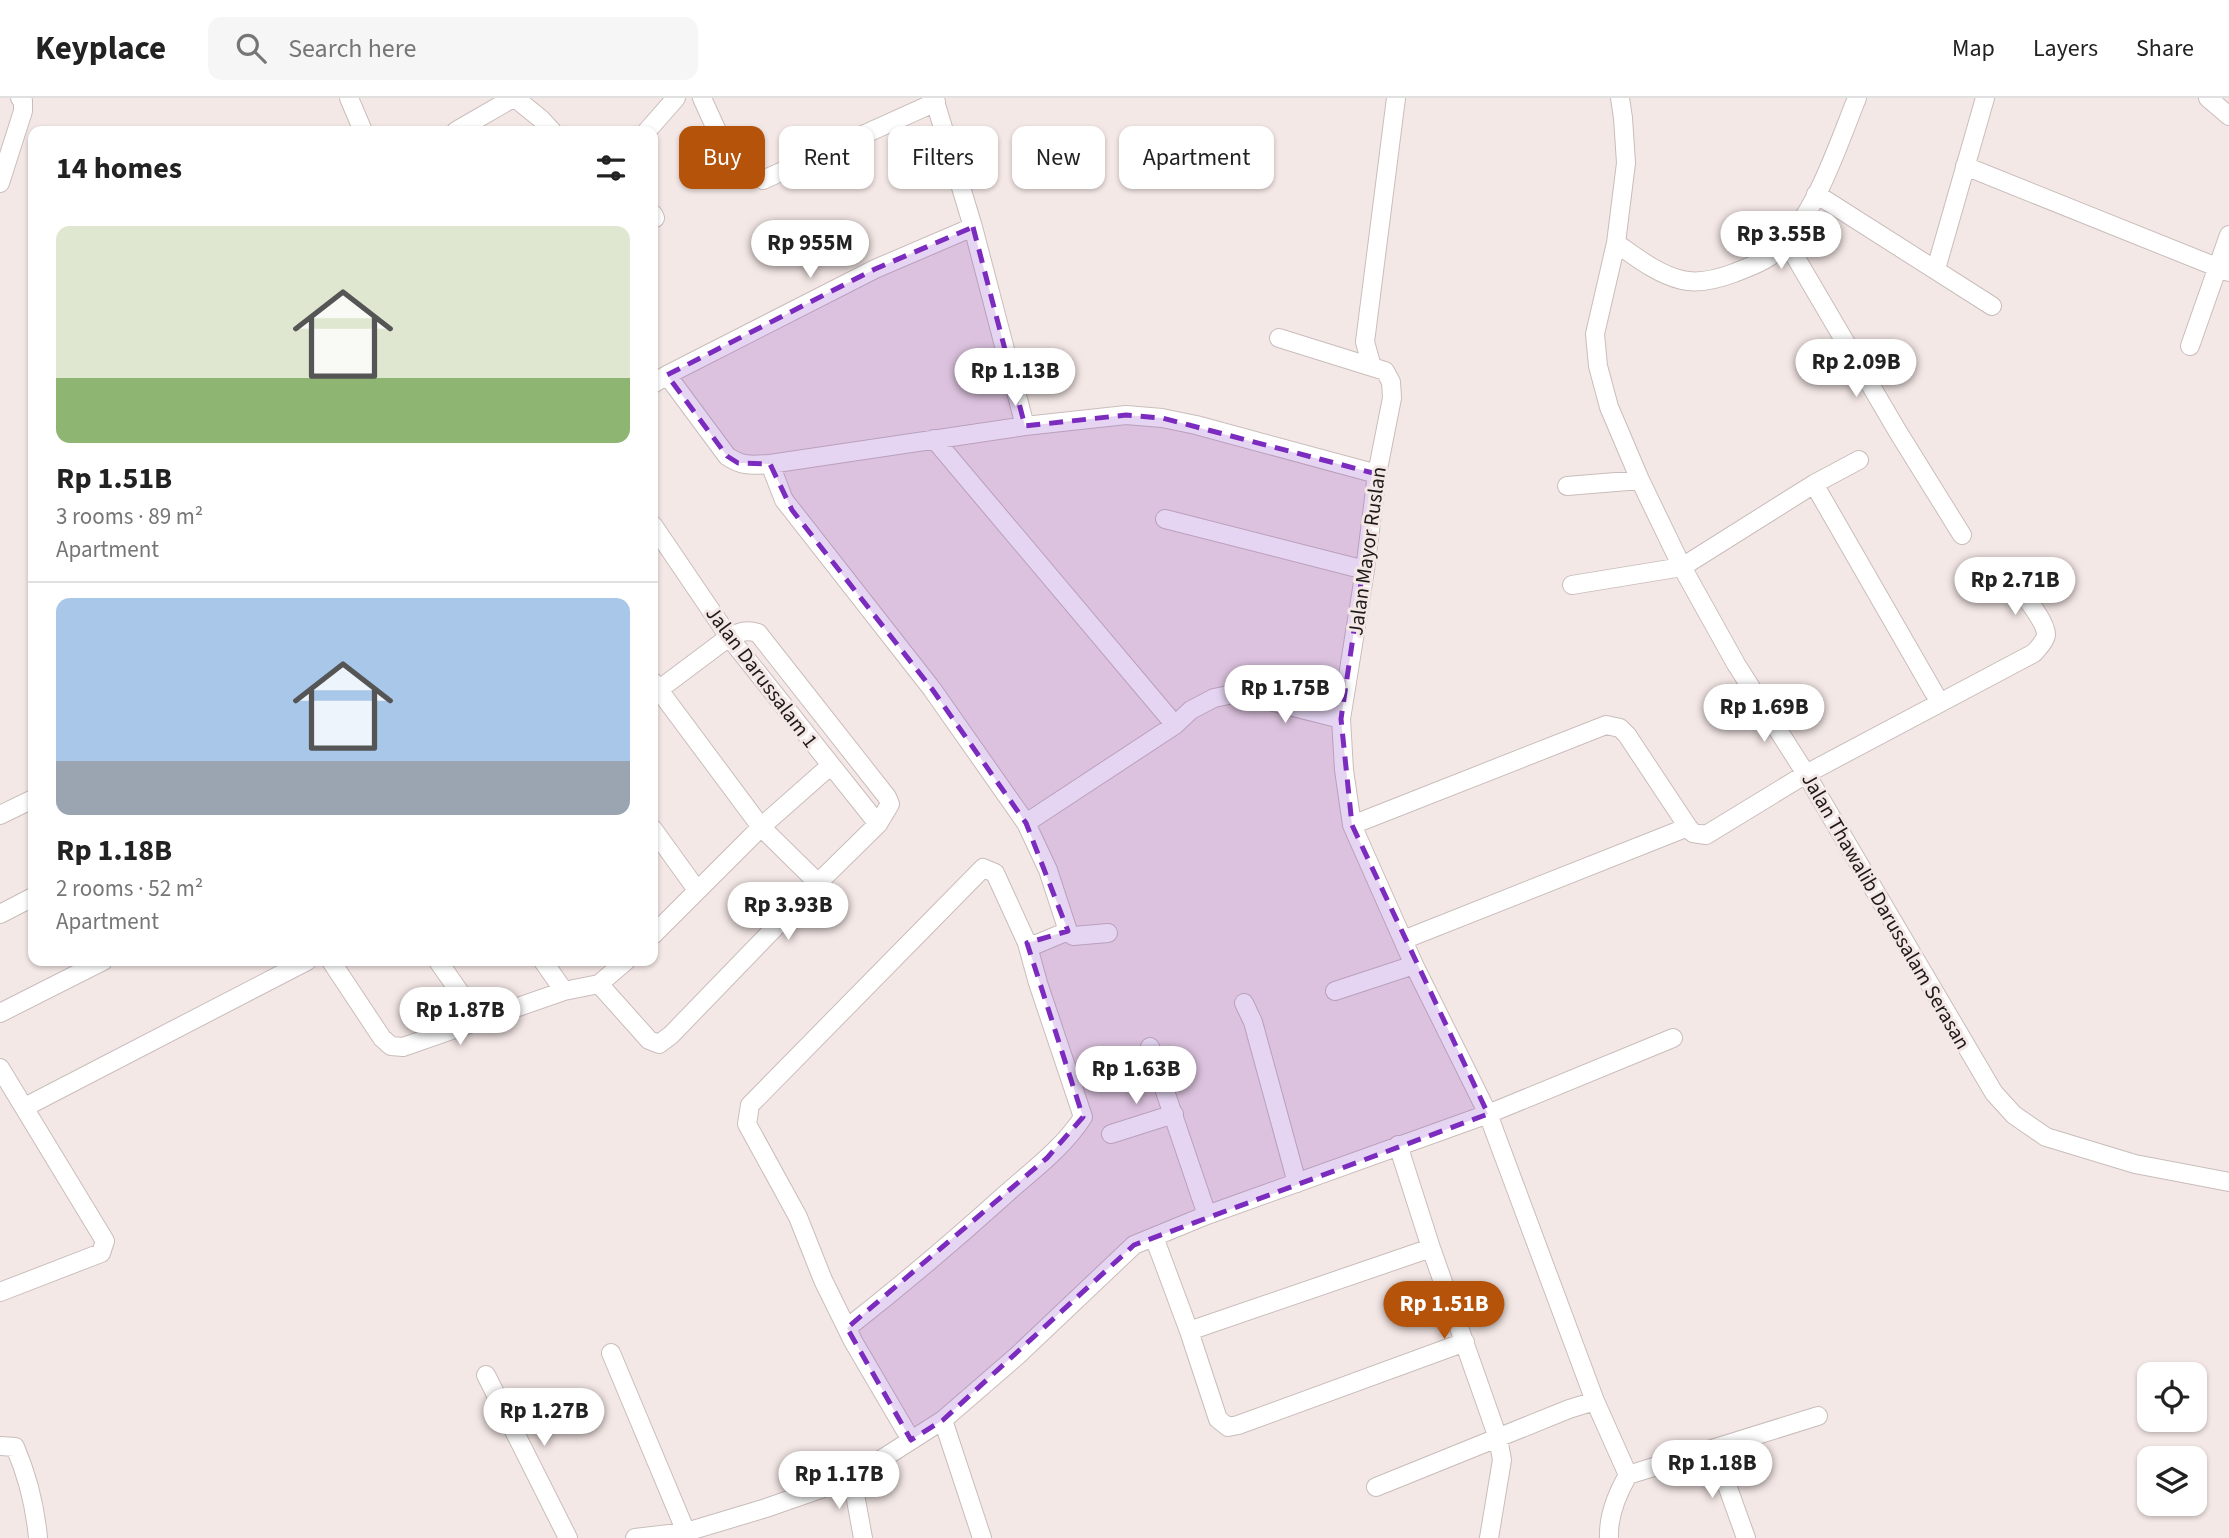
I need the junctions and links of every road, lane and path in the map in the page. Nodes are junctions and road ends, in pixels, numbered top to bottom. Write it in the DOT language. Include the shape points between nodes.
graph roads {
  1 [pos="20,98"];
  2 [pos="349,98"];
  3 [pos="514,98"];
  4 [pos="676,98"];
  5 [pos="702,98"];
  6 [pos="1396,98"];
  7 [pos="1620,98"];
  8 [pos="1857,98"];
  9 [pos="1985,98"];
  10 [pos="2208,98"];
  11 [pos="935,100"];
  12 [pos="2229,116"];
  13 [pos="361,126"];
  14 [pos="465,126"];
  15 [pos="547,126"];
  16 [pos="651,126"];
  17 [pos="715,126"];
  18 [pos="1965,166"];
  19 [pos="765,179"];
  20 [pos="0,183"];
  21 [pos="1816,194"];
  22 [pos="973,227"];
  23 [pos="2229,235"];
  24 [pos="1786,241"];
  25 [pos="1616,243"];
  26 [pos="1936,269"];
  27 [pos="2224,270"];
  28 [pos="1992,306"];
  29 [pos="1279,338"];
  30 [pos="2190,346"];
  31 [pos="1372,367"];
  32 [pos="660,380"];
  33 [pos="1025,426"];
  34 [pos="934,439"];
  35 [pos="1859,460"];
  36 [pos="771,464"];
  37 [pos="1377,474"];
  38 [pos="1640,480"];
  39 [pos="1814,484"];
  40 [pos="1567,486"];
  41 [pos="1165,519"];
  42 [pos="658,532"];
  43 [pos="1962,535"];
  44 [pos="1682,567"];
  45 [pos="1365,570"];
  46 [pos="2014,582"];
  47 [pos="1572,585"];
  48 [pos="729,637"];
  49 [pos="658,687"];
  50 [pos="658,693"];
  51 [pos="1940,703"];
  52 [pos="1341,719"];
  53 [pos="1175,725"];
  54 [pos="830,766"];
  55 [pos="1806,774"];
  56 [pos="28,801"];
  57 [pos="0,815"];
  58 [pos="1026,823"];
  59 [pos="878,824"];
  60 [pos="1352,825"];
  61 [pos="761,827"];
  62 [pos="1688,827"];
  63 [pos="658,836"];
  64 [pos="818,883"];
  65 [pos="696,890"];
  66 [pos="28,900"];
  67 [pos="0,914"];
  68 [pos="658,930"];
  69 [pos="1068,931"];
  70 [pos="1108,933"];
  71 [pos="1403,940"];
  72 [pos="1027,943"];
  73 [pos="1414,965"];
  74 [pos="93,966"];
  75 [pos="297,966"];
  76 [pos="334,966"];
  77 [pos="441,966"];
  78 [pos="546,966"];
  79 [pos="620,966"];
  80 [pos="599,984"];
  81 [pos="564,991"];
  82 [pos="1335,991"];
  83 [pos="1244,1003"];
  84 [pos="0,1013"];
  85 [pos="479,1020"];
  86 [pos="1673,1038"];
  87 [pos="1150,1046"];
  88 [pos="0,1069"];
  89 [pos="25,1107"];
  90 [pos="1174,1114"];
  91 [pos="1488,1114"];
  92 [pos="1111,1134"];
  93 [pos="1398,1145"];
  94 [pos="2229,1182"];
  95 [pos="1297,1183"];
  96 [pos="1207,1215"];
  97 [pos="1154,1237"];
  98 [pos="1431,1248"];
  99 [pos="0,1292"];
  100 [pos="847,1328"];
  101 [pos="1189,1331"];
  102 [pos="1465,1342"];
  103 [pos="611,1353"];
  104 [pos="486,1375"];
  105 [pos="1595,1401"];
  106 [pos="1818,1416"];
  107 [pos="943,1420"];
  108 [pos="1498,1438"];
  109 [pos="911,1440"];
  110 [pos="0,1446"];
  111 [pos="1714,1449"];
  112 [pos="1628,1475"];
  113 [pos="852,1478"];
  114 [pos="1376,1487"];
  115 [pos="686,1532"];
  116 [pos="38,1538"];
  117 [pos="568,1538"];
  118 [pos="635,1538"];
  119 [pos="863,1538"];
  120 [pos="982,1538"];
  121 [pos="1489,1538"];
  122 [pos="1609,1538"];
  123 [pos="1746,1538"];
  1 -- 20 [label="street" via="23,111"];
  2 -- 13 [label="street"];
  3 -- 14 [label="street"];
  3 -- 15 [label="street"];
  4 -- 16 [label="street"];
  5 -- 17 [label="street"];
  6 -- 31 [label="street, Jalan Mayor Ruslan" via="1366,325"];
  7 -- 25 [label="street, Jalan Thawalib Darussalam Serasan" via="1626,163"];
  8 -- 21 [label="street"];
  9 -- 18 [label="street"];
  10 -- 12 [label="street"];
  11 -- 19 [label="street"];
  11 -- 22 [label="street"];
  18 -- 26 [label="street"];
  18 -- 27 [label="street"];
  21 -- 24 [label="street"];
  21 -- 26 [label="street"];
  22 -- 32 [label="street" via="875,269"];
  22 -- 33 [label="street"];
  23 -- 27 [label="street"];
  24 -- 25 [label="street" via="1767,258 1744,269 1697,281 1651,268"];
  24 -- 43 [label="street"];
  25 -- 38 [label="street, Jalan Thawalib Darussalam Serasan" via="1595,334 1598,366 1609,407"];
  26 -- 28 [label="street"];
  27 -- 30 [label="street"];
  29 -- 31 [label="street"];
  31 -- 37 [label="street, Jalan Mayor Ruslan" via="1385,371 1392,398"];
  32 -- 36 [label="street" via="727,456 738,463"];
  33 -- 34 [label="street"];
  33 -- 37 [label="street" via="1126,415 1162,418"];
  34 -- 36 [label="street"];
  34 -- 53 [label="street"];
  35 -- 39 [label="street"];
  36 -- 58 [label="street" via="784,500 932,689"];
  37 -- 45 [label="street, Jalan Mayor Ruslan"];
  38 -- 40 [label="street"];
  38 -- 44 [label="street, Jalan Thawalib Darussalam Serasan"];
  39 -- 44 [label="street"];
  39 -- 51 [label="street"];
  41 -- 45 [label="street"];
  42 -- 48 [label="street, Jalan Darussalam 1"];
  44 -- 47 [label="street"];
  44 -- 55 [label="street, Jalan Thawalib Darussalam Serasan" via="1736,664"];
  45 -- 52 [label="street, Jalan Mayor Ruslan"];
  46 -- 51 [label="street" via="2043,622 2046,636 2042,644 2034,653"];
  48 -- 49 [label="street"];
  48 -- 54 [label="street, Jalan Darussalam 1"];
  48 -- 59 [label="street" via="750,630 764,638 887,797 890,804"];
  50 -- 61 [label="street"];
  51 -- 55 [label="street"];
  52 -- 53 [label="street" via="1238,693 1214,698"];
  52 -- 60 [label="street, Jalan Mayor Ruslan"];
  53 -- 58 [label="street"];
  54 -- 59 [label="street, Jalan Darussalam 1"];
  54 -- 61 [label="street"];
  55 -- 62 [label="street" via="1706,835"];
  55 -- 94 [label="street, Jalan Thawalib Darussalam Serasan" via="1994,1094 2014,1115 2046,1138 2134,1164"];
  56 -- 57 [label="street"];
  58 -- 69 [label="street"];
  59 -- 64 [label="street"];
  60 -- 62 [label="street" via="1606,725 1627,735"];
  60 -- 71 [label="street, Jalan Mayor Ruslan"];
  61 -- 64 [label="street"];
  61 -- 65 [label="street"];
  62 -- 71 [label="street"];
  63 -- 65 [label="street"];
  64 -- 80 [label="street" via="659,1044 649,1040"];
  65 -- 68 [label="street"];
  66 -- 67 [label="street"];
  69 -- 70 [label="street" via="1073,936"];
  69 -- 72 [label="street" via="1037,944"];
  71 -- 73 [label="street, Jalan Mayor Ruslan"];
  72 -- 100 [label="street" via="1083,1117 1047,1157"];
  72 -- 100 [label="street" via="995,873 983,869 750,1105 747,1124 798,1217"];
  73 -- 82 [label="street"];
  73 -- 91 [label="street, Jalan Mayor Ruslan"];
  74 -- 84 [label="street"];
  75 -- 89 [label="street"];
  76 -- 85 [label="street" via="391,1046 403,1047"];
  77 -- 85 [label="street"];
  78 -- 81 [label="street"];
  79 -- 80 [label="street"];
  80 -- 81 [label="street"];
  81 -- 85 [label="street"];
  83 -- 95 [label="street"];
  86 -- 91 [label="street"];
  87 -- 90 [label="street"];
  88 -- 89 [label="street"];
  89 -- 99 [label="street" via="106,1241 101,1254"];
  90 -- 92 [label="street"];
  90 -- 96 [label="street"];
  91 -- 93 [label="street"];
  91 -- 105 [label="street, Jalan Mayor Ruslan"];
  93 -- 95 [label="street"];
  93 -- 98 [label="street"];
  95 -- 96 [label="street"];
  96 -- 97 [label="street"];
  97 -- 101 [label="street"];
  97 -- 107 [label="street" via="1134,1245"];
  98 -- 101 [label="street"];
  98 -- 102 [label="street"];
  100 -- 109 [label="street"];
  101 -- 102 [label="street" via="1218,1419 1228,1427"];
  102 -- 108 [label="street"];
  103 -- 115 [label="street"];
  104 -- 117 [label="street"];
  105 -- 108 [label="street"];
  105 -- 112 [label="street, Jalan Mayor Ruslan"];
  106 -- 111 [label="street"];
  107 -- 109 [label="street"];
  107 -- 120 [label="street"];
  108 -- 114 [label="street"];
  108 -- 121 [label="street" via="1502,1460"];
  109 -- 113 [label="street"];
  110 -- 116 [label="street" via="15,1447 26,1473"];
  111 -- 112 [label="street"];
  111 -- 123 [label="street"];
  112 -- 122 [label="street" via="1617,1495"];
  113 -- 115 [label="street"];
  113 -- 119 [label="street"];
  115 -- 118 [label="street"];
}
